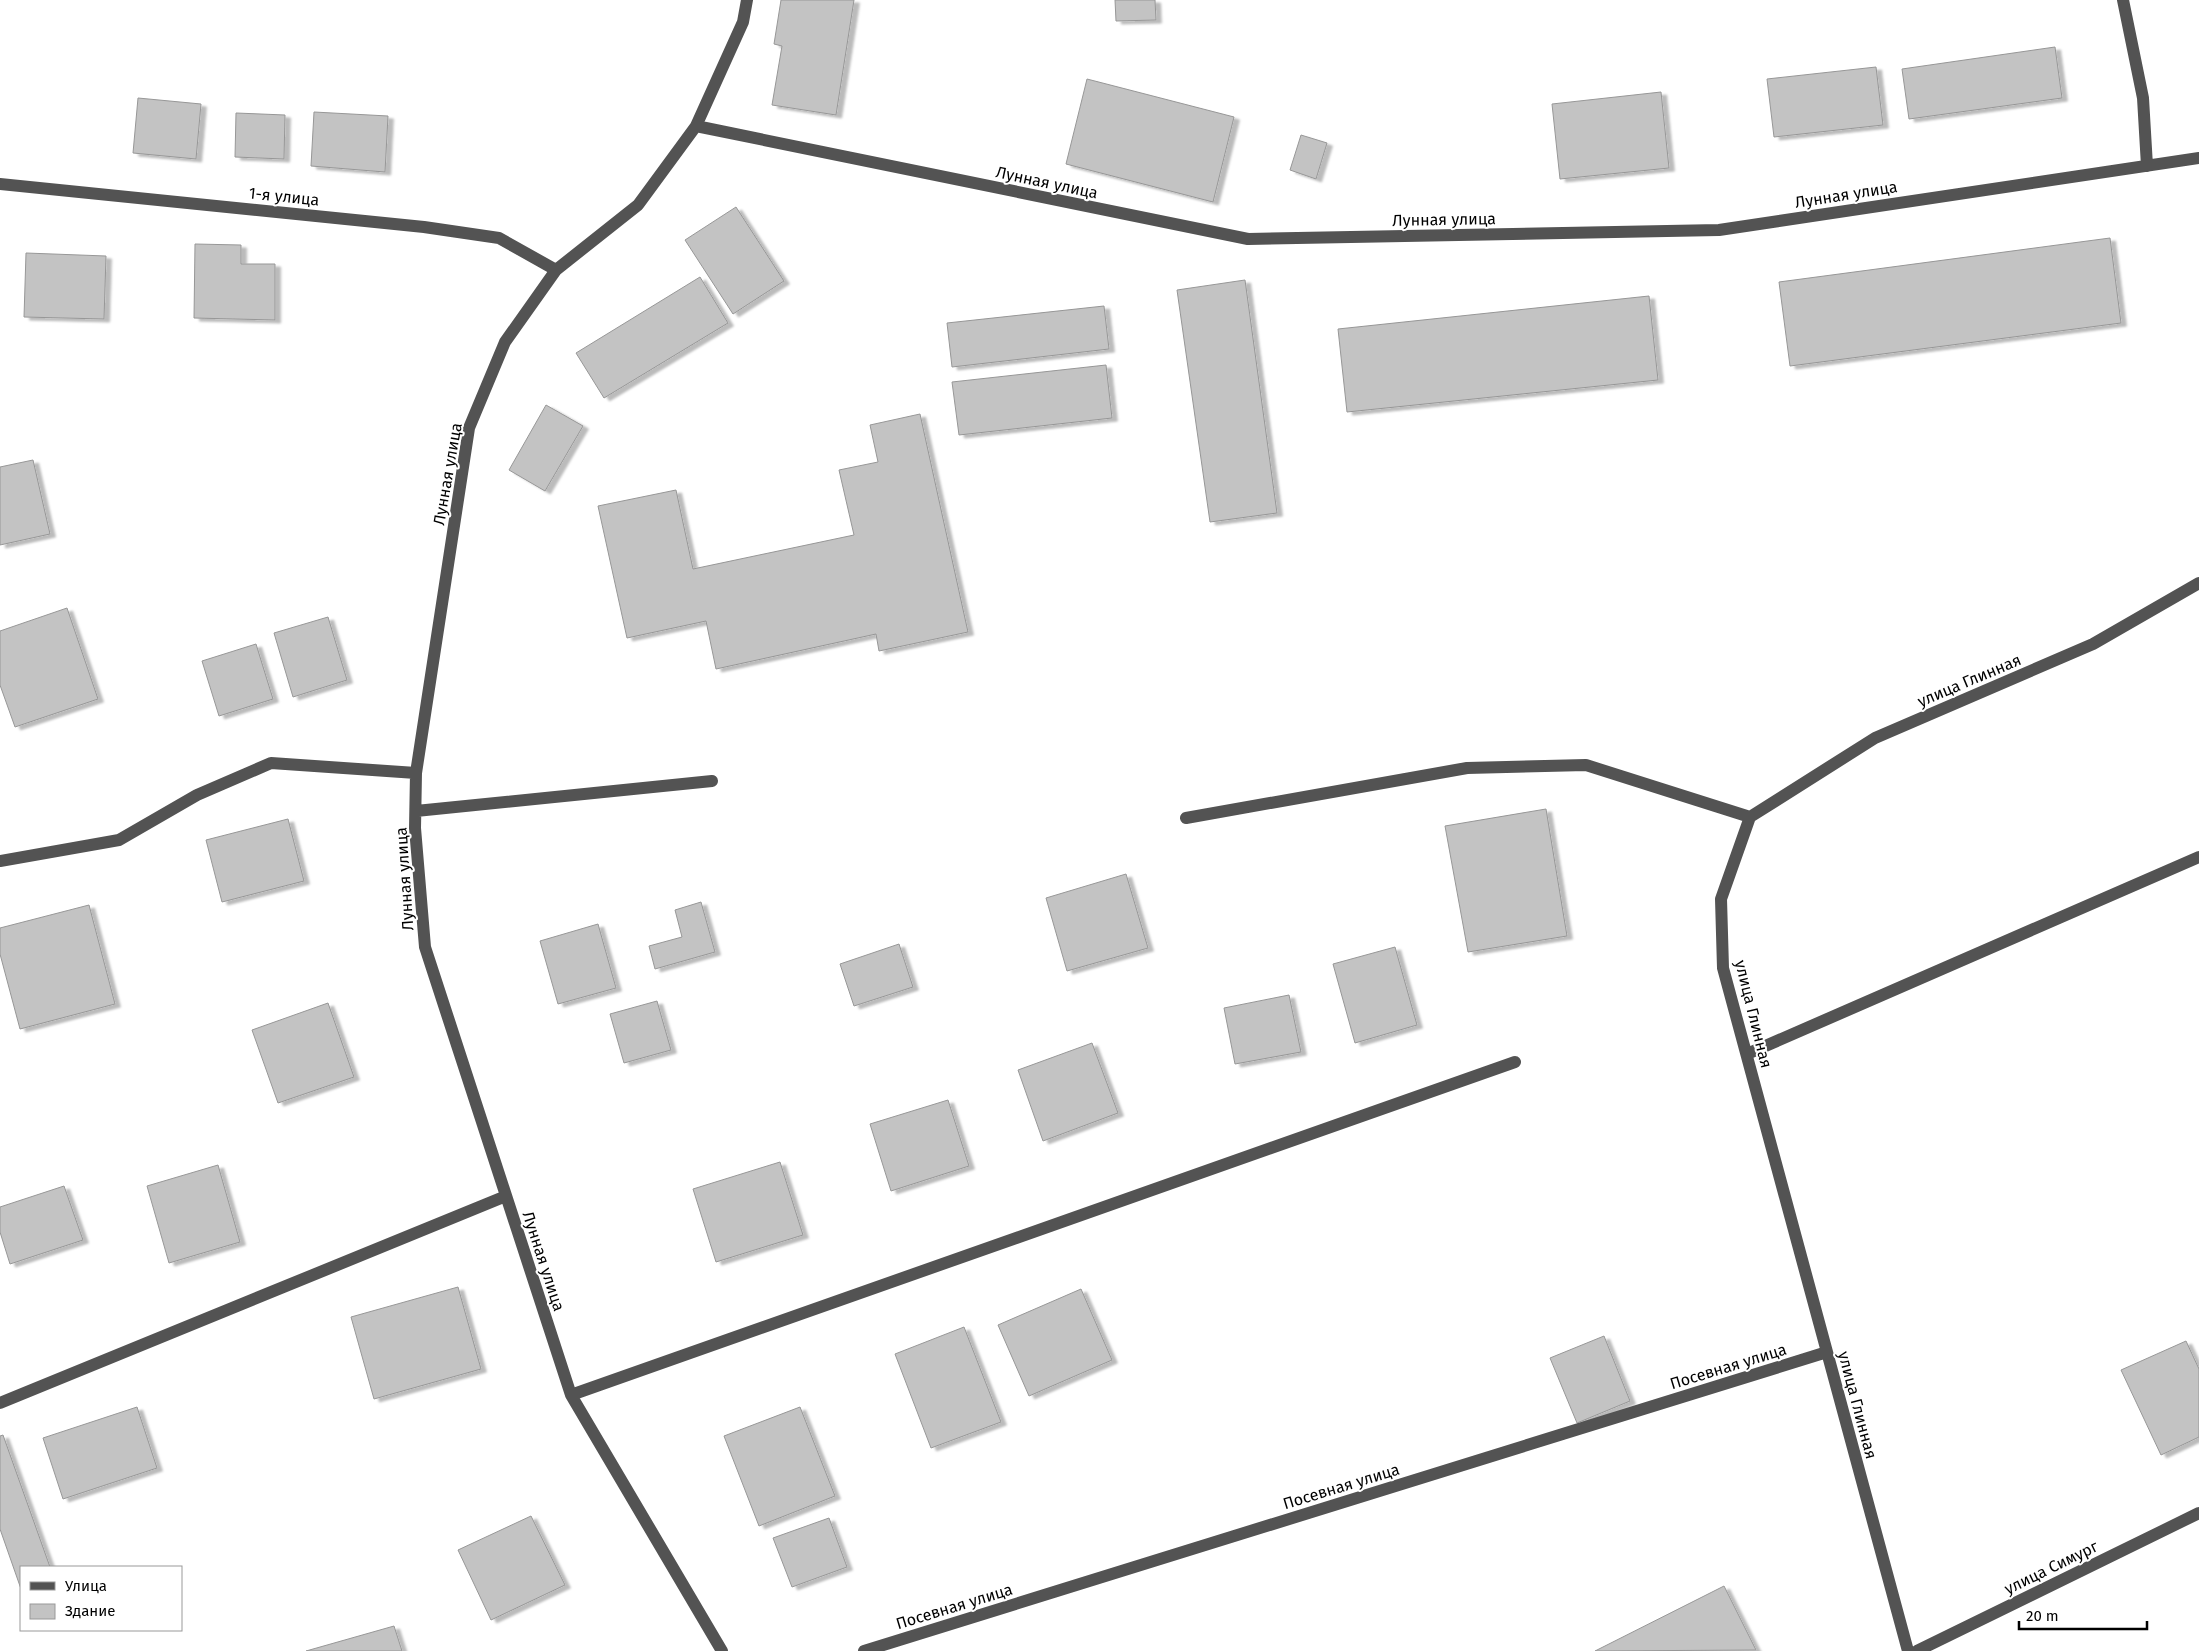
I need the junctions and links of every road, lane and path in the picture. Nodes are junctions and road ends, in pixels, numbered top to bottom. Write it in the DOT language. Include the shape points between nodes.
graph roads {
  1 [pos="748,0"];
  2 [pos="2123,0"];
  3 [pos="696,126"];
  4 [pos="2199,158"];
  5 [pos="2147,166"];
  6 [pos="0,184"];
  7 [pos="556,270"];
  8 [pos="2199,583"];
  9 [pos="416,773"];
  10 [pos="712,781"];
  11 [pos="416,811"];
  12 [pos="1750,817"];
  13 [pos="1186,818"];
  14 [pos="2199,857"];
  15 [pos="0,861"];
  16 [pos="1747,1054"];
  17 [pos="1515,1062"];
  18 [pos="506,1196"];
  19 [pos="1827,1352"];
  20 [pos="571,1395"];
  21 [pos="0,1403"];
  22 [pos="2199,1513"];
  23 [pos="722,1651"];
  24 [pos="864,1651"];
  25 [pos="1908,1651"];
  26 [pos="1917,1651"];
  1 -- 3 [label="street, Лунная улица" via="744,22"];
  2 -- 5 [label="street" via="2143,98"];
  3 -- 5 [label="street, Лунная улица" via="1248,239 1719,230"];
  3 -- 7 [label="street, Лунная улица" via="638,205"];
  4 -- 5 [label="street, Лунная улица"];
  6 -- 7 [label="street, 1-я улица" via="424,227 499,238"];
  7 -- 9 [label="street, Лунная улица" via="505,342 469,428"];
  8 -- 12 [label="street, улица Глинная" via="2092,644 1875,738"];
  9 -- 11 [label="street, Лунная улица"];
  9 -- 15 [label="street" via="271,763 196,795 119,840"];
  10 -- 11 [label="street"];
  11 -- 18 [label="street, Лунная улица" via="425,947"];
  12 -- 13 [label="street" via="1586,765 1467,768"];
  12 -- 16 [label="street, улица Глинная" via="1721,899 1723,968"];
  14 -- 16 [label="street"];
  16 -- 19 [label="street, улица Глинная"];
  17 -- 20 [label="street"];
  18 -- 20 [label="street, Лунная улица"];
  18 -- 21 [label="street"];
  19 -- 24 [label="street, Посевная улица"];
  19 -- 25 [label="street, улица Глинная"];
  20 -- 23 [label="street, Лунная улица"];
  22 -- 26 [label="street, улица Симург"];
}
